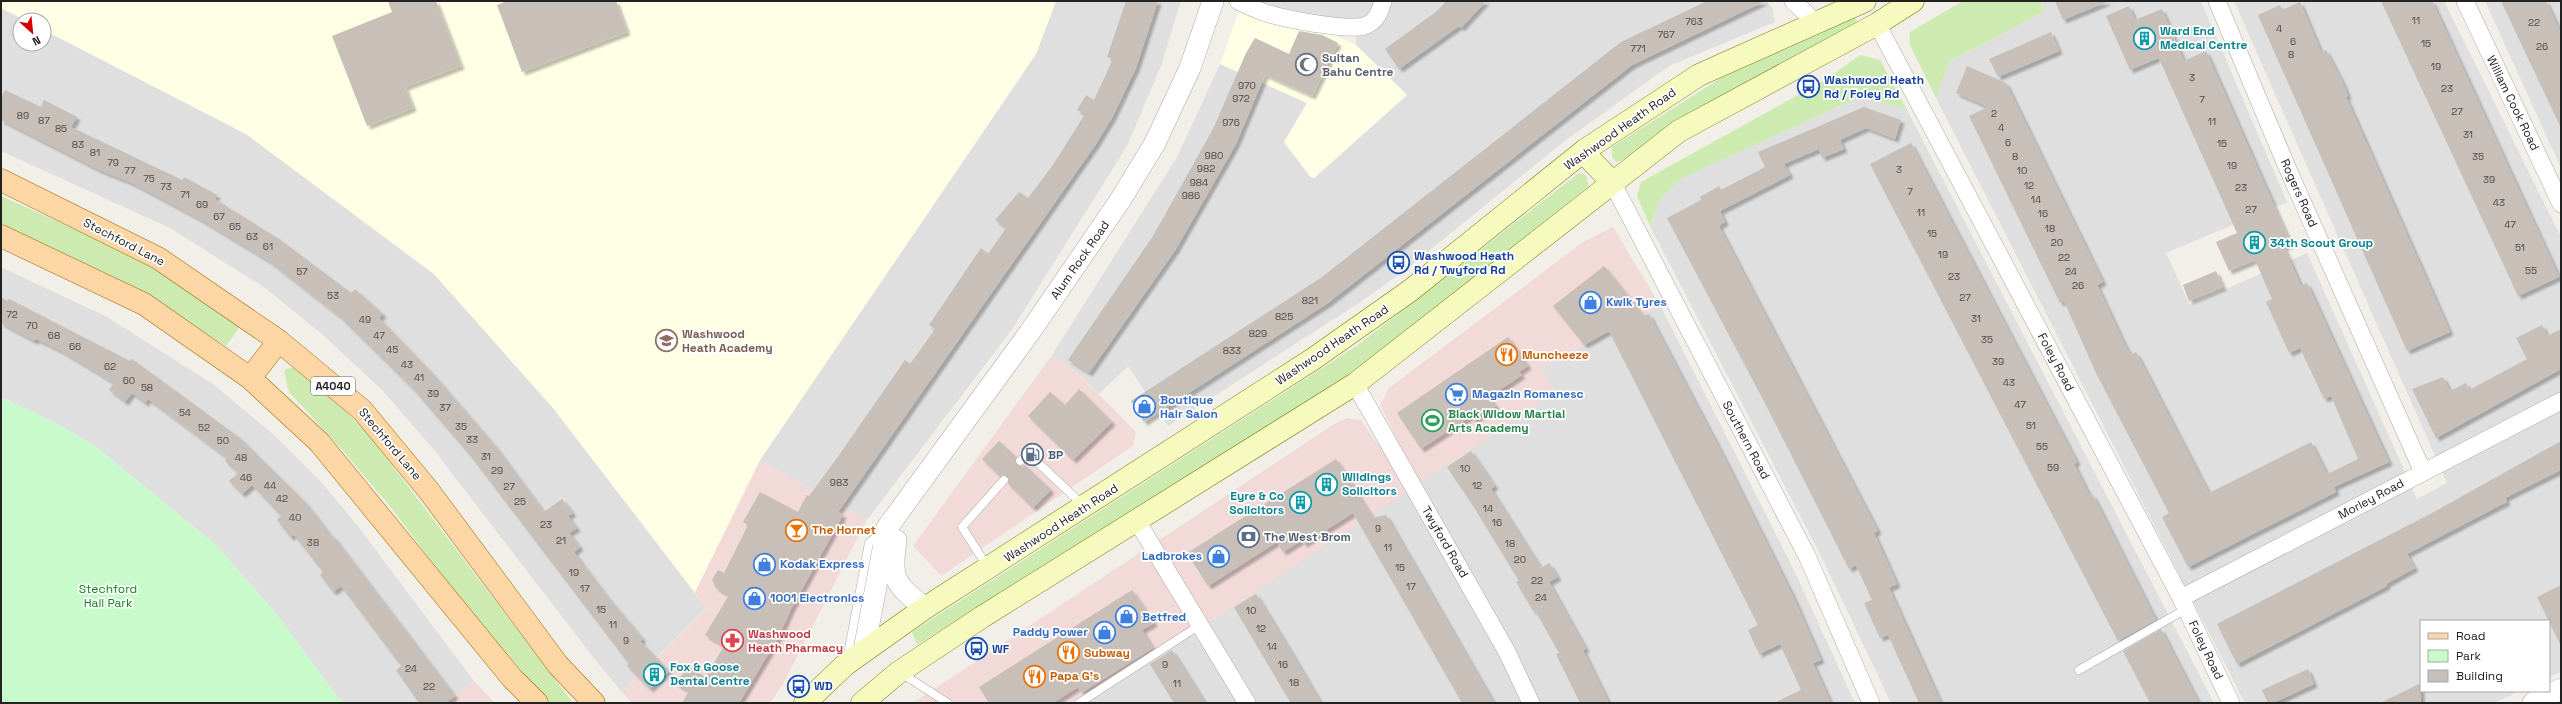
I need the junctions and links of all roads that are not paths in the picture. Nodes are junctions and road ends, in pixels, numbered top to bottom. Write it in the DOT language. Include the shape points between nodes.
graph roads {
  1 [pos="1213,1"];
  2 [pos="1238,1"];
  3 [pos="1384,1"];
  4 [pos="1793,1"];
  5 [pos="1865,1"];
  6 [pos="1913,1"];
  7 [pos="2217,1"];
  8 [pos="2465,1"];
  9 [pos="1815,22"];
  10 [pos="1877,24"];
  11 [pos="1583,152"];
  12 [pos="1,180"];
  13 [pos="1612,182"];
  14 [pos="2561,204"];
  15 [pos="1,236"];
  16 [pos="280,341"];
  17 [pos="250,378"];
  18 [pos="1355,384"];
  19 [pos="2561,401"];
  20 [pos="1020,461"];
  21 [pos="2423,472"];
  22 [pos="1004,480"];
  23 [pos="910,498"];
  24 [pos="1086,507"];
  25 [pos="1137,521"];
  26 [pos="888,528"];
  27 [pos="988,569"];
  28 [pos="2184,604"];
  29 [pos="925,608"];
  30 [pos="1200,625"];
  31 [pos="864,650"];
  32 [pos="846,664"];
  33 [pos="2078,670"];
  34 [pos="899,672"];
  35 [pos="2561,689"];
  36 [pos="536,702"];
  37 [pos="594,703"];
  38 [pos="805,703"];
  39 [pos="862,703"];
  40 [pos="948,703"];
  41 [pos="1079,703"];
  42 [pos="1246,703"];
  43 [pos="1531,703"];
  44 [pos="1871,703"];
  45 [pos="2231,703"];
  46 [pos="2533,703"];
  1 -- 23 [label="street, Alum Rock Road" via="1186,75 1155,143 1121,200"];
  2 -- 3 [label="street" via="1266,14 1350,28 1374,21 1380,14"];
  4 -- 9 [label="street"];
  5 -- 9 [label="main road, Washwood Heath Road"];
  6 -- 10 [label="main road"];
  7 -- 21 [label="street, Rogers Road" via="2290,174"];
  8 -- 14 [label="street, William Cook Road"];
  9 -- 11 [label="main road, Washwood Heath Road" via="1699,75"];
  10 -- 13 [label="main road" via="1679,131"];
  10 -- 28 [label="street, Foley Road"];
  11 -- 13 [label="main road"];
  11 -- 24 [label="main road, Washwood Heath Road" via="1412,290 1313,359"];
  12 -- 16 [label="main road, Stechford Lane / A4040" via="158,258"];
  13 -- 18 [label="main road"];
  13 -- 44 [label="street, Southern Road" via="1807,556"];
  15 -- 17 [label="main road" via="144,304"];
  16 -- 17 [label="main road"];
  16 -- 37 [label="main road, Stechford Lane / A4040" via="362,410 429,491 558,665"];
  17 -- 36 [label="main road" via="319,442 512,678"];
  18 -- 25 [label="main road"];
  18 -- 43 [label="street, Twyford Road" via="1507,652"];
  19 -- 21 [label="street, Morley Road"];
  20 -- 24 [label="lane" via="1028,456 1033,458"];
  21 -- 28 [label="street, Morley Road"];
  22 -- 27 [label="lane" via="962,527"];
  23 -- 26 [label="street, Alum Rock Road"];
  23 -- 29 [label="street, Alum Rock Road" via="898,534 892,564 897,583"];
  24 -- 27 [label="main road, Washwood Heath Road"];
  25 -- 30 [label="street"];
  25 -- 34 [label="main road"];
  26 -- 31 [label="street, Alum Rock Road"];
  26 -- 32 [label="lane" via="869,543"];
  27 -- 29 [label="main road, Washwood Heath Road"];
  28 -- 33 [label="lane"];
  28 -- 45 [label="street, Foley Road"];
  29 -- 31 [label="main road, Washwood Heath Road"];
  30 -- 41 [label="lane"];
  30 -- 42 [label="street"];
  31 -- 32 [label="main road, Washwood Heath Road"];
  32 -- 38 [label="main road, Washwood Heath Road"];
  34 -- 39 [label="main road"];
  34 -- 40 [label="lane"];
  35 -- 46 [label="street"];
}
